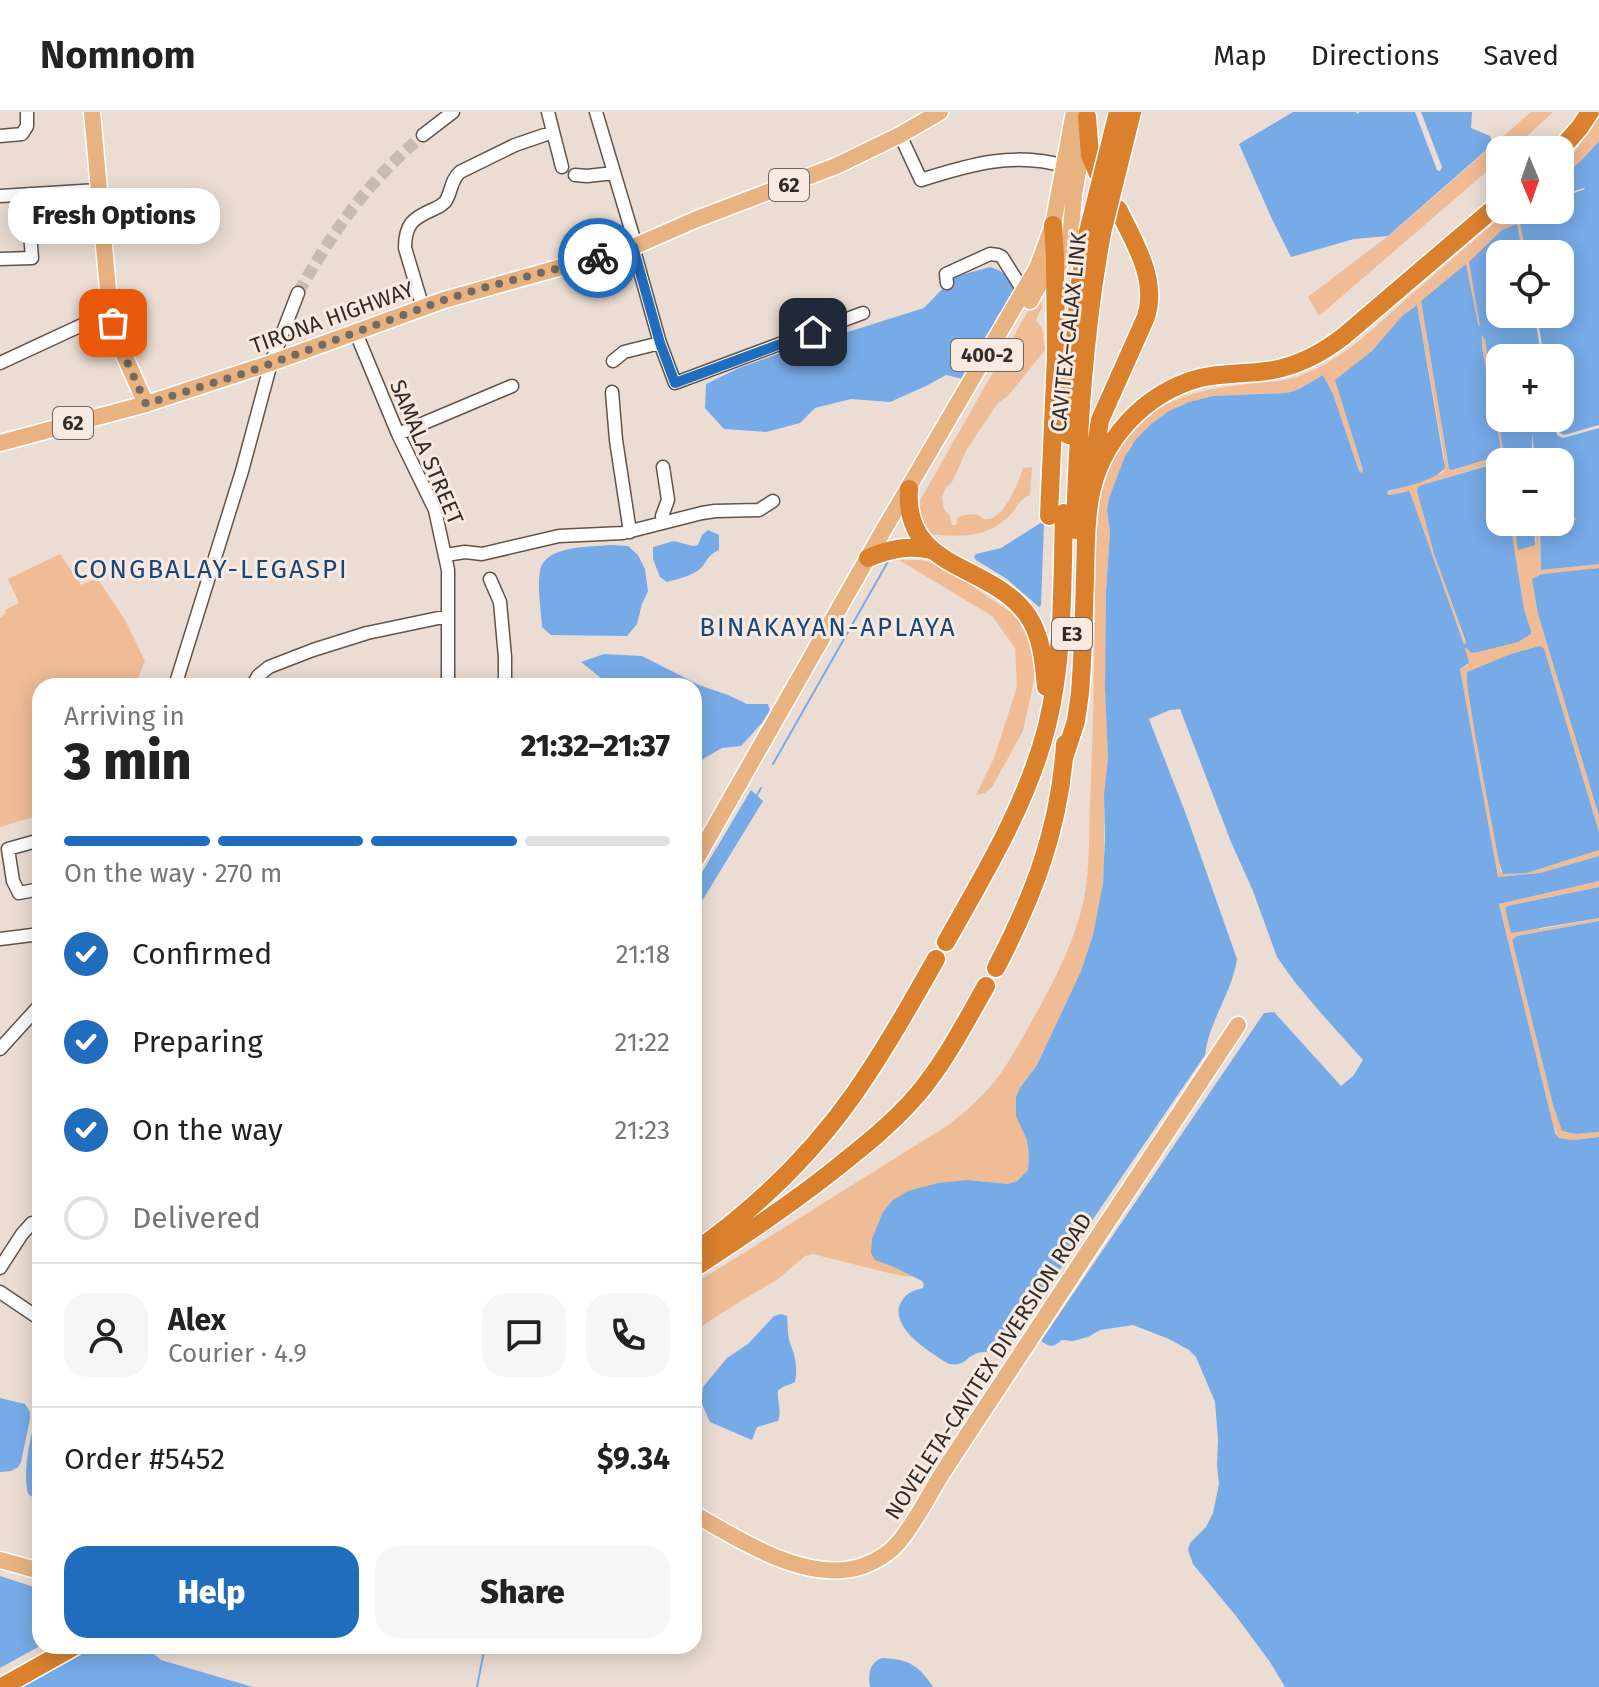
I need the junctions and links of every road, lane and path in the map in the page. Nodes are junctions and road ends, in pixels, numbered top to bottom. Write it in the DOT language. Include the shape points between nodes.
graph roads {
  1 [pos="27,112"];
  2 [pos="92,112"];
  3 [pos="453,112"];
  4 [pos="548,112"];
  5 [pos="596,112"];
  6 [pos="940,112"];
  7 [pos="1118,112"];
  8 [pos="1132,112"];
  9 [pos="1590,112"];
  10 [pos="1083,114"];
  11 [pos="428,131"];
  12 [pos="553,132"];
  13 [pos="900,135"];
  14 [pos="0,136"];
  15 [pos="1573,136"];
  16 [pos="1064,166"];
  17 [pos="562,167"];
  18 [pos="614,173"];
  19 [pos="1098,174"];
  20 [pos="575,175"];
  21 [pos="98,190"];
  22 [pos="0,196"];
  23 [pos="27,196"];
  24 [pos="1118,209"];
  25 [pos="1486,215"];
  26 [pos="1053,225"];
  27 [pos="1095,233"];
  28 [pos="634,247"];
  29 [pos="0,259"];
  30 [pos="1055,270"];
  31 [pos="947,283"];
  32 [pos="1024,292"];
  33 [pos="298,293"];
  34 [pos="423,308"];
  35 [pos="110,312"];
  36 [pos="863,313"];
  37 [pos="356,333"];
  38 [pos="660,343"];
  39 [pos="613,361"];
  40 [pos="0,363"];
  41 [pos="271,363"];
  42 [pos="512,386"];
  43 [pos="612,392"];
  44 [pos="146,404"];
  45 [pos="398,434"];
  46 [pos="0,443"];
  47 [pos="663,467"];
  48 [pos="911,485"];
  49 [pos="1090,497"];
  50 [pos="773,501"];
  51 [pos="1063,514"];
  52 [pos="663,523"];
  53 [pos="630,532"];
  54 [pos="931,550"];
  55 [pos="446,555"];
  56 [pos="868,558"];
  57 [pos="490,579"];
  58 [pos="448,616"];
  59 [pos="178,678"];
  60 [pos="257,678"];
  61 [pos="448,678"];
  62 [pos="505,678"];
  63 [pos="1050,713"];
  64 [pos="1065,755"];
  65 [pos="32,842"];
  66 [pos="702,849"];
  67 [pos="32,891"];
  68 [pos="32,935"];
  69 [pos="0,939"];
  70 [pos="946,942"];
  71 [pos="936,959"];
  72 [pos="996,968"];
  73 [pos="986,986"];
  74 [pos="32,1014"];
  75 [pos="1238,1025"];
  76 [pos="0,1049"];
  77 [pos="32,1223"];
  78 [pos="702,1246"];
  79 [pos="702,1263"];
  80 [pos="0,1268"];
  81 [pos="0,1292"];
  82 [pos="32,1314"];
  83 [pos="702,1518"];
  84 [pos="0,1560"];
  85 [pos="32,1569"];
  86 [pos="37,1654"];
  87 [pos="61,1654"];
  88 [pos="0,1675"];
  89 [pos="2,1687"];
  1 -- 14 [label="street" via="22,134"];
  2 -- 21 [label="main road"];
  3 -- 11 [label="street"];
  4 -- 12 [label="street"];
  5 -- 18 [label="street"];
  6 -- 13 [label="main road, TIRONA HIGHWAY / 62"];
  7 -- 27 [label="highway, CAVITEX–CALAX LINK / E3, bridge"];
  8 -- 27 [label="highway, CAVITEX–CALAX LINK / E3, bridge"];
  9 -- 15 [label="highway"];
  10 -- 16 [label="main road, 400-2"];
  10 -- 19 [label="highway"];
  10 -- 30 [label="main road, 400-2" via="1070,240"];
  12 -- 17 [label="street"];
  12 -- 34 [label="street" via="460,172 442,205 409,225 405,248"];
  13 -- 16 [label="street" via="921,180 993,161 1045,160"];
  13 -- 28 [label="main road, TIRONA HIGHWAY / 62"];
  16 -- 26 [label="main road, 400-2"];
  18 -- 20 [label="street"];
  18 -- 28 [label="street"];
  21 -- 23 [label="street"];
  21 -- 35 [label="main road"];
  22 -- 23 [label="street"];
  23 -- 29 [label="street" via="32,258"];
  24 -- 49 [label="highway" via="1144,265 1150,300 1100,420"];
  25 -- 49 [label="highway" via="1322,352 1278,369 1195,380 1153,400 1110,444"];
  26 -- 30 [label="highway"];
  26 -- 32 [label="main road, 400-2"];
  27 -- 51 [label="highway, CAVITEX–CALAX LINK / E3" via="1093,292"];
  28 -- 34 [label="main road, TIRONA HIGHWAY / 62"];
  28 -- 38 [label="street"];
  30 -- 48 [label="main road, 400-2" via="1039,285 929,473"];
  30 -- 51 [label="highway"];
  31 -- 32 [label="street" via="946,274 990,254 1002,257"];
  32 -- 48 [label="main road, 400-2"];
  33 -- 41 [label="street"];
  34 -- 37 [label="main road, TIRONA HIGHWAY / 62"];
  35 -- 40 [label="street"];
  35 -- 44 [label="main road"];
  36 -- 38 [label="street" via="678,383"];
  37 -- 41 [label="main road, TIRONA HIGHWAY / 62"];
  37 -- 45 [label="street, SAMALA STREET"];
  38 -- 39 [label="street" via="624,352"];
  41 -- 44 [label="main road, TIRONA HIGHWAY / 62"];
  41 -- 59 [label="street"];
  42 -- 45 [label="street"];
  43 -- 53 [label="street"];
  44 -- 46 [label="main road, TIRONA HIGHWAY / 62"];
  45 -- 55 [label="street, SAMALA STREET" via="435,510"];
  47 -- 52 [label="street" via="668,500"];
  48 -- 54 [label="highway" via="910,520"];
  48 -- 56 [label="main road, 400-2"];
  49 -- 64 [label="highway" via="1080,693"];
  50 -- 52 [label="street" via="759,510 715,511"];
  51 -- 63 [label="highway, E3" via="1059,645"];
  51 -- 64 [label="highway, E3" via="1072,636"];
  52 -- 53 [label="street"];
  53 -- 55 [label="street" via="559,536 482,554"];
  54 -- 56 [label="highway" via="901,547"];
  54 -- 63 [label="highway" via="1004,593 1027,614 1043,655"];
  55 -- 58 [label="street, SAMALA STREET"];
  56 -- 66 [label="main road, 400-2"];
  57 -- 62 [label="street" via="500,602"];
  58 -- 60 [label="street" via="313,650 269,667"];
  58 -- 61 [label="street, SAMALA STREET"];
  63 -- 70 [label="highway, E3" via="1013,818"];
  64 -- 72 [label="highway, E3" via="1040,871"];
  65 -- 67 [label="street" via="8,849 19,893"];
  68 -- 69 [label="street"];
  71 -- 78 [label="highway" via="881,1053 822,1136 758,1200"];
  73 -- 79 [label="highway" via="945,1057 901,1113 804,1193"];
  74 -- 76 [label="street"];
  75 -- 83 [label="main road, NOVELETA-CAVITEX DIVERSION ROAD" via="894,1548 849,1570 810,1569"];
  77 -- 80 [label="street"];
  81 -- 82 [label="street"];
  84 -- 85 [label="main road"];
  86 -- 88 [label="highway"];
  87 -- 89 [label="highway"];
}
